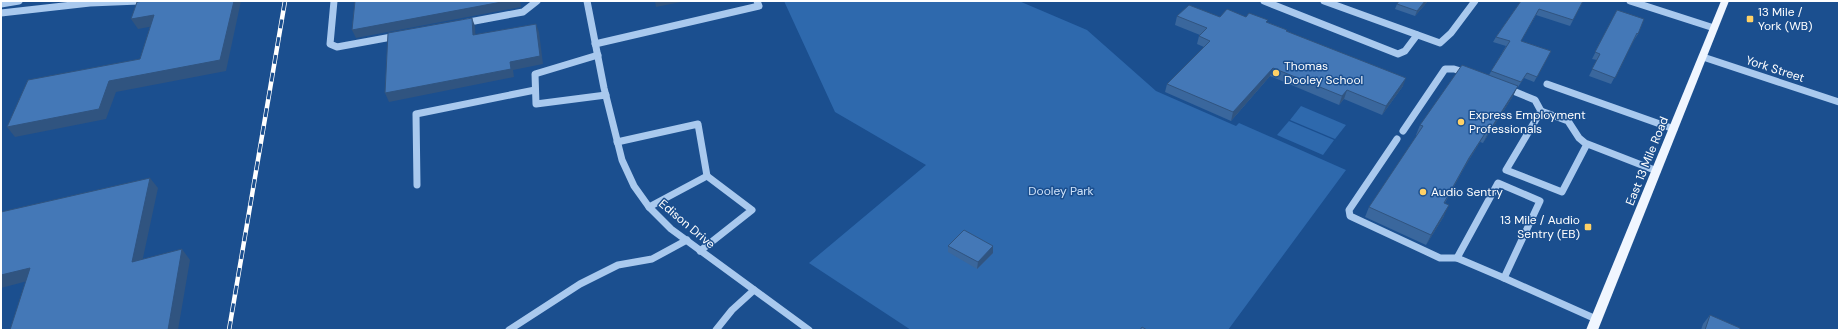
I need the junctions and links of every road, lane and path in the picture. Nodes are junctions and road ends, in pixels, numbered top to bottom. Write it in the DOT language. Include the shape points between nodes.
graph roads {
  1 [pos="19,1"];
  2 [pos="139,1"];
  3 [pos="334,1"];
  4 [pos="537,1"];
  5 [pos="587,1"];
  6 [pos="758,1"];
  7 [pos="1264,1"];
  8 [pos="1324,1"];
  9 [pos="1475,1"];
  10 [pos="1630,1"];
  11 [pos="1725,1"];
  12 [pos="1,4"];
  13 [pos="1,13"];
  14 [pos="454,25"];
  15 [pos="1714,28"];
  16 [pos="400,35"];
  17 [pos="1417,36"];
  18 [pos="595,44"];
  19 [pos="598,55"];
  20 [pos="1703,56"];
  21 [pos="1476,76"];
  22 [pos="1547,84"];
  23 [pos="1497,85"];
  24 [pos="535,90"];
  25 [pos="606,95"];
  26 [pos="1839,102"];
  27 [pos="1541,111"];
  28 [pos="1674,129"];
  29 [pos="1403,131"];
  30 [pos="1397,139"];
  31 [pos="617,142"];
  32 [pos="1587,144"];
  33 [pos="1657,171"];
  34 [pos="707,176"];
  35 [pos="417,185"];
  36 [pos="649,207"];
  37 [pos="687,240"];
  38 [pos="700,251"];
  39 [pos="1457,258"];
  40 [pos="1504,278"];
  41 [pos="754,290"];
  42 [pos="1596,319"];
  43 [pos="510,330"];
  44 [pos="716,330"];
  45 [pos="809,330"];
  46 [pos="1592,330"];
  1 -- 12 [label="street"];
  2 -- 13 [label="street" via="90,2"];
  3 -- 16 [label="street" via="330,44 337,47"];
  4 -- 14 [label="street" via="524,12"];
  5 -- 18 [label="street, Edison Drive"];
  6 -- 18 [label="street" via="759,6"];
  7 -- 17 [label="street" via="1398,54 1405,52"];
  8 -- 17 [label="street"];
  9 -- 17 [label="street" via="1451,33 1440,43"];
  10 -- 15 [label="street"];
  11 -- 15 [label="main road, East 13 Mile Road"];
  15 -- 20 [label="main road, East 13 Mile Road"];
  18 -- 19 [label="street, Edison Drive"];
  19 -- 24 [label="street" via="535,74"];
  19 -- 25 [label="street, Edison Drive"];
  20 -- 26 [label="street, York Street"];
  20 -- 28 [label="main road, East 13 Mile Road"];
  21 -- 29 [label="street" via="1454,69 1445,70"];
  22 -- 28 [label="street"];
  23 -- 27 [label="street" via="1532,98"];
  24 -- 25 [label="street" via="536,104"];
  24 -- 35 [label="street" via="416,114"];
  25 -- 31 [label="street, Edison Drive"];
  27 -- 32 [label="street" via="1568,121 1579,138"];
  27 -- 32 [label="street" via="1506,170 1562,192"];
  28 -- 33 [label="main road, East 13 Mile Road"];
  30 -- 39 [label="street" via="1349,210 1350,216 1440,258"];
  31 -- 34 [label="street" via="698,124"];
  31 -- 36 [label="street, Edison Drive" via="634,186"];
  32 -- 33 [label="street"];
  33 -- 42 [label="main road, East 13 Mile Road"];
  34 -- 36 [label="street"];
  34 -- 38 [label="street" via="752,210"];
  36 -- 37 [label="street, Edison Drive"];
  37 -- 38 [label="street, Edison Drive"];
  37 -- 43 [label="street" via="652,259 618,265 580,284"];
  38 -- 41 [label="street, Edison Drive"];
  39 -- 40 [label="street"];
  39 -- 40 [label="street" via="1498,183 1540,201"];
  40 -- 42 [label="street"];
  41 -- 44 [label="street" via="732,310"];
  41 -- 45 [label="street, Edison Drive"];
  42 -- 46 [label="main road, East 13 Mile Road"];
}
